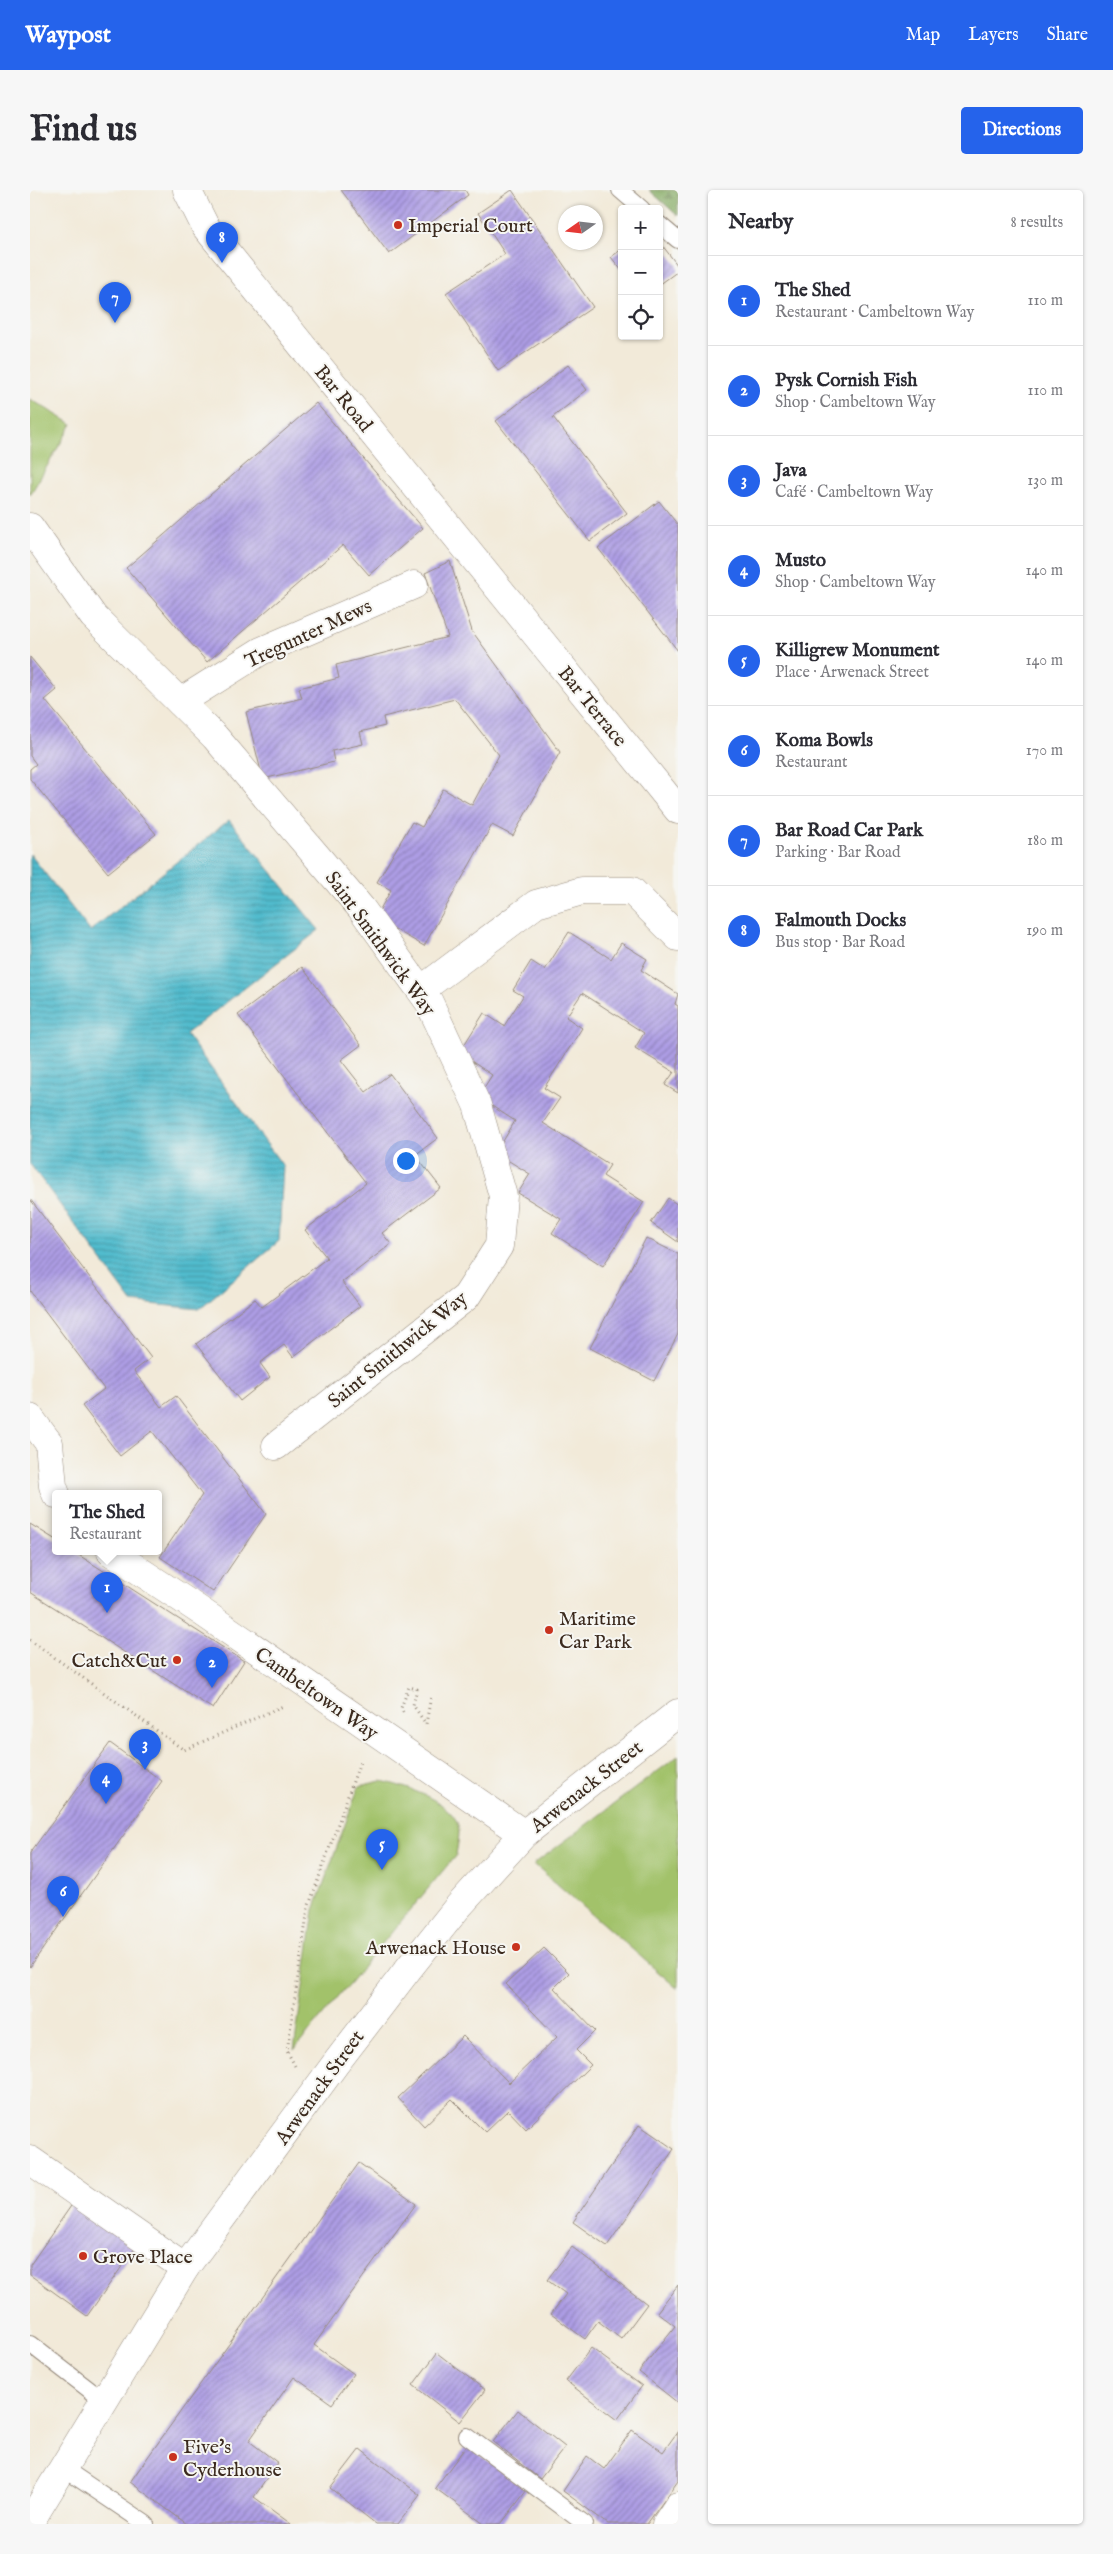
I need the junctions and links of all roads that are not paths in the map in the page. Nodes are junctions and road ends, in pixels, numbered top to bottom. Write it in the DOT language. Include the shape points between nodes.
graph roads {
  1 [pos="188,190"];
  2 [pos="620,190"];
  3 [pos="637,205"];
  4 [pos="663,227"];
  5 [pos="678,240"];
  6 [pos="30,528"];
  7 [pos="414,585"];
  8 [pos="508,601"];
  9 [pos="180,702"];
  10 [pos="678,810"];
  11 [pos="678,937"];
  12 [pos="421,990"];
  13 [pos="30,1418"];
  14 [pos="276,1446"];
  15 [pos="54,1490"];
  16 [pos="116,1555"];
  17 [pos="678,1713"];
  18 [pos="524,1834"];
  19 [pos="30,2160"];
  20 [pos="185,2268"];
  21 [pos="30,2344"];
  22 [pos="104,2401"];
  23 [pos="467,2436"];
  24 [pos="63,2468"];
  25 [pos="678,2506"];
  26 [pos="30,2522"];
  27 [pos="146,2524"];
  28 [pos="585,2524"];
  29 [pos="666,2524"];
  1 -- 8 [label="street, Bar Road" via="205,226"];
  2 -- 3 [label="lane"];
  4 -- 5 [label="lane"];
  6 -- 9 [label="street, Saint Smithwick Way" via="93,616"];
  7 -- 9 [label="street, Tregunter Mews" via="261,651"];
  8 -- 10 [label="street, Bar Terrace"];
  9 -- 12 [label="street, Saint Smithwick Way" via="215,737 361,908"];
  11 -- 12 [label="street" via="632,891 582,891 536,904"];
  12 -- 14 [label="street, Saint Smithwick Way" via="477,1105 503,1196 499,1246 466,1297"];
  13 -- 15 [label="street" via="49,1443"];
  16 -- 18 [label="street, Cambeltown Way"];
  17 -- 18 [label="street, Arwenack Street"];
  18 -- 20 [label="street, Arwenack Street" via="457,1908 310,2098"];
  19 -- 20 [label="street"];
  20 -- 22 [label="street, Arwenack Street"];
  21 -- 22 [label="lane"];
  22 -- 24 [label="street, Arwenack Street"];
  23 -- 28 [label="lane"];
  24 -- 26 [label="street, Arwenack Street"];
  24 -- 27 [label="lane"];
  25 -- 29 [label="street"];
}
